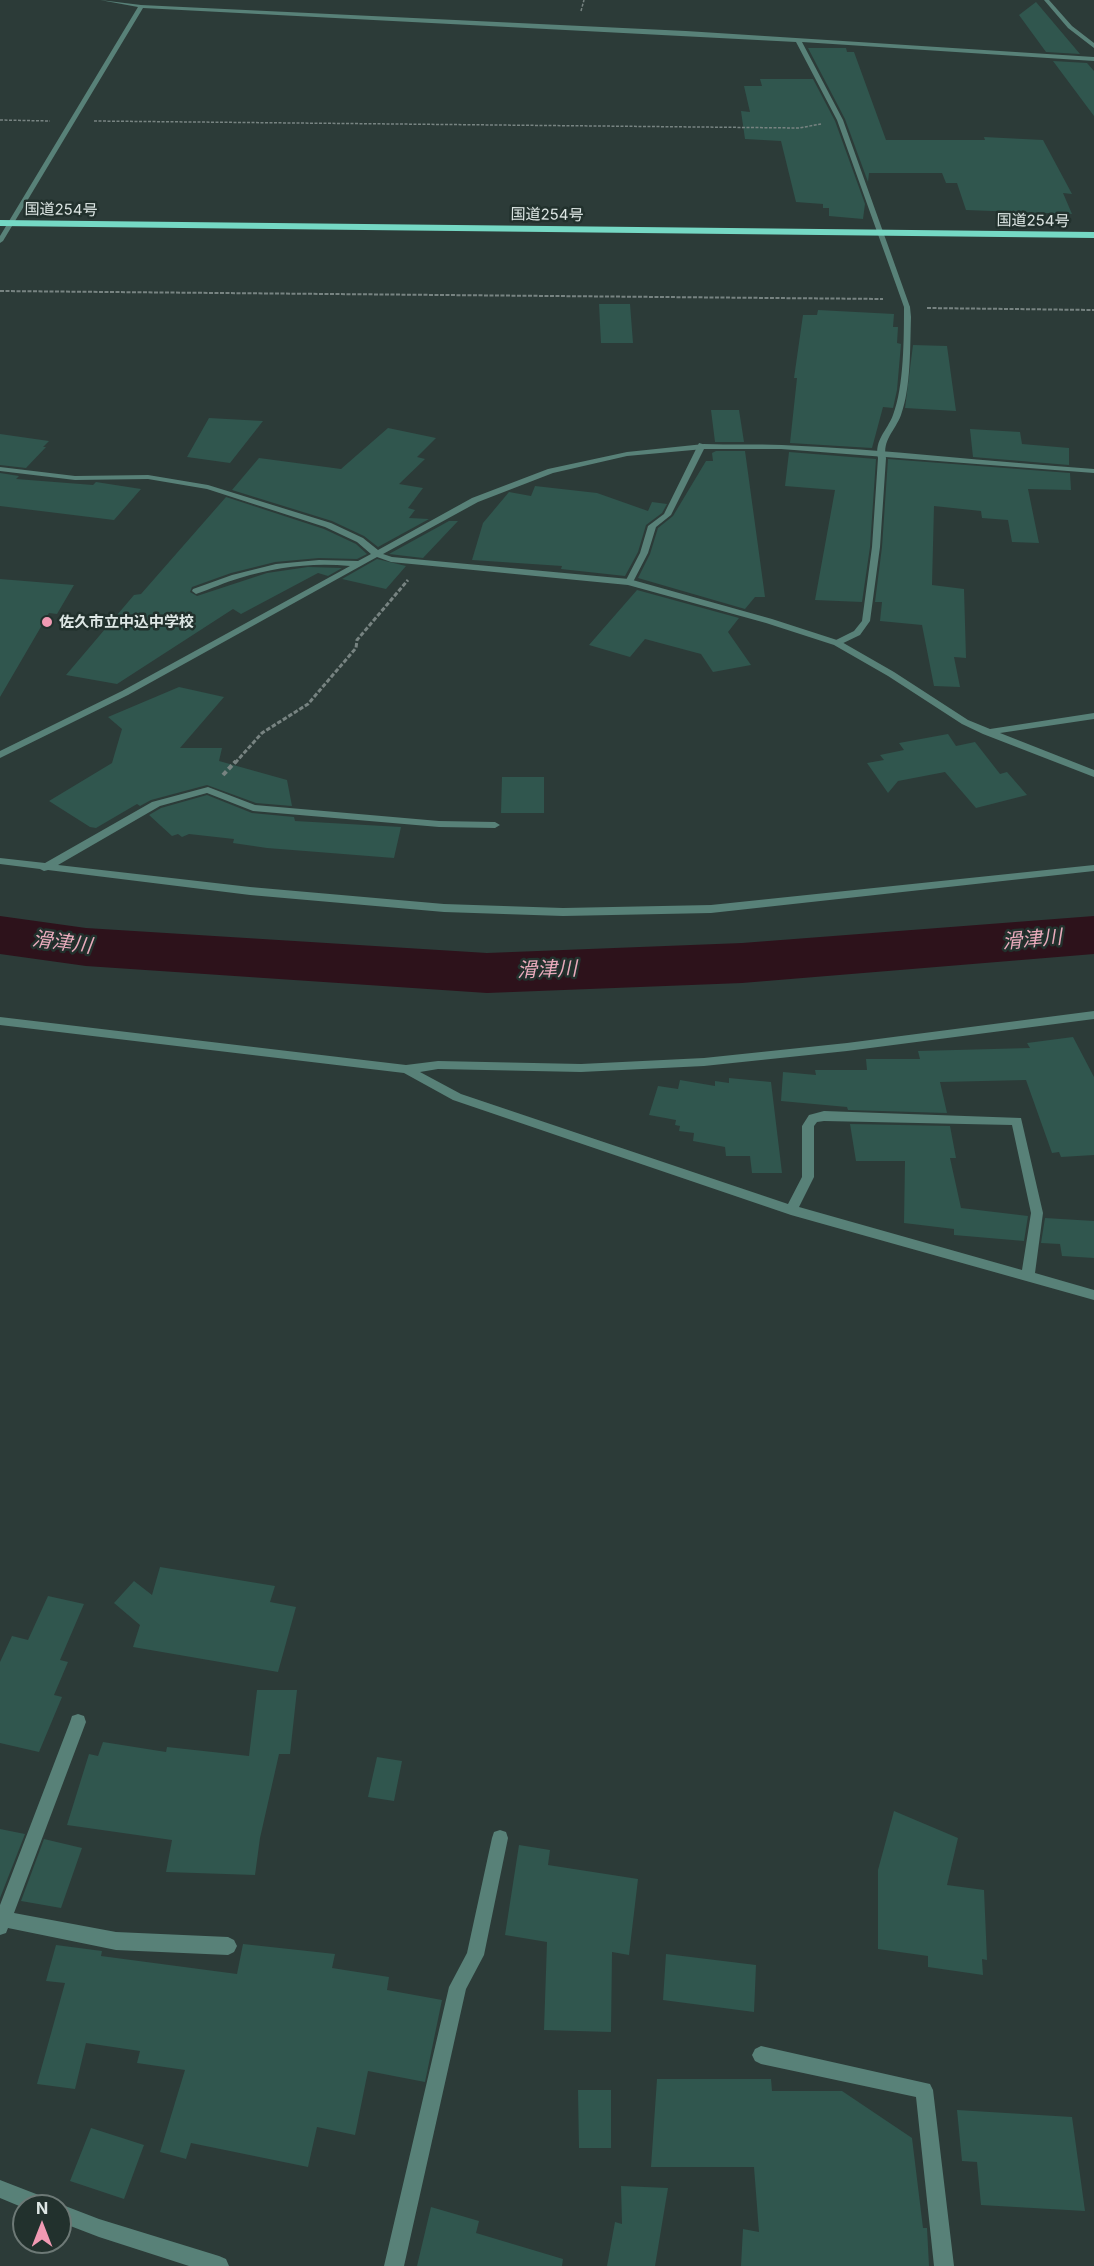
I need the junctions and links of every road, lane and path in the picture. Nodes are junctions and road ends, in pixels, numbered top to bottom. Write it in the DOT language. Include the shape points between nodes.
graph roads {
  1 [pos="102,0"];
  2 [pos="1046,0"];
  3 [pos="141,6"];
  4 [pos="798,40"];
  5 [pos="1094,46"];
  6 [pos="1094,59"];
  7 [pos="0,120"];
  8 [pos="840,120"];
  9 [pos="72,121"];
  10 [pos="0,223"];
  11 [pos="11,223"];
  12 [pos="882,232"];
  13 [pos="1094,235"];
  14 [pos="0,241"];
  15 [pos="0,291"];
  16 [pos="906,303"];
  17 [pos="1094,310"];
  18 [pos="702,445"];
  19 [pos="880,452"];
  20 [pos="0,469"];
  21 [pos="1094,471"];
  22 [pos="378,555"];
  23 [pos="423,563"];
  24 [pos="360,564"];
  25 [pos="629,582"];
  26 [pos="196,591"];
  27 [pos="837,643"];
  28 [pos="1094,716"];
  29 [pos="986,732"];
  30 [pos="2,751"];
  31 [pos="1094,774"];
  32 [pos="208,790"];
  33 [pos="495,825"];
  34 [pos="0,861"];
  35 [pos="44,867"];
  36 [pos="1094,868"];
  37 [pos="1094,1015"];
  38 [pos="0,1021"];
  39 [pos="406,1069"];
  40 [pos="791,1210"];
  41 [pos="1028,1276"];
  42 [pos="1094,1294"];
  43 [pos="78,1722"];
  44 [pos="500,1838"];
  45 [pos="2,1923"];
  46 [pos="228,1946"];
  47 [pos="761,2055"];
  48 [pos="72,2218"];
  49 [pos="219,2266"];
  50 [pos="394,2266"];
  51 [pos="944,2266"];
  1 -- 3 [label="street"];
  2 -- 5 [label="street"];
  3 -- 4 [label="street"];
  3 -- 9 [label="street"];
  4 -- 6 [label="street"];
  4 -- 8 [label="street"];
  7 -- 9 [label="path"];
  8 -- 9 [label="path" via="799,128"];
  8 -- 12 [label="street"];
  9 -- 11 [label="street"];
  10 -- 11 [label="highway, 国道254号"];
  11 -- 12 [label="highway, 国道254号"];
  11 -- 14 [label="street"];
  12 -- 13 [label="highway, 国道254号"];
  12 -- 16 [label="street"];
  15 -- 16 [label="path"];
  16 -- 17 [label="path"];
  16 -- 19 [label="street" via="901,400"];
  18 -- 19 [label="street"];
  18 -- 22 [label="street" via="627,453 532,476 475,500"];
  18 -- 25 [label="street" via="667,515 652,526"];
  19 -- 21 [label="street"];
  19 -- 27 [label="street" via="876,547 866,621 857,633"];
  20 -- 22 [label="street" via="75,478 148,477 208,487 328,525 360,540"];
  22 -- 23 [label="street"];
  22 -- 24 [label="street"];
  23 -- 25 [label="street"];
  23 -- 32 [label="path" via="308,704 262,733"];
  24 -- 26 [label="street" via="310,562 226,578"];
  24 -- 30 [label="street" via="125,693"];
  25 -- 27 [label="street"];
  27 -- 29 [label="street"];
  28 -- 29 [label="street"];
  29 -- 31 [label="street"];
  32 -- 33 [label="street" via="253,808"];
  32 -- 35 [label="street" via="156,804"];
  34 -- 35 [label="street"];
  35 -- 36 [label="street" via="444,908 563,912 711,909"];
  37 -- 39 [label="street" via="704,1062 581,1068 438,1065"];
  38 -- 39 [label="street"];
  39 -- 40 [label="street" via="457,1097"];
  40 -- 41 [label="street"];
  40 -- 41 [label="street" via="808,1177 808,1126 813,1118 1017,1121 1037,1213"];
  41 -- 42 [label="street"];
  43 -- 45 [label="street"];
  44 -- 50 [label="street" via="475,1955 458,1987"];
  45 -- 46 [label="street" via="116,1941"];
  47 -- 51 [label="street" via="924,2090"];
  48 -- 49 [label="street"];
}
